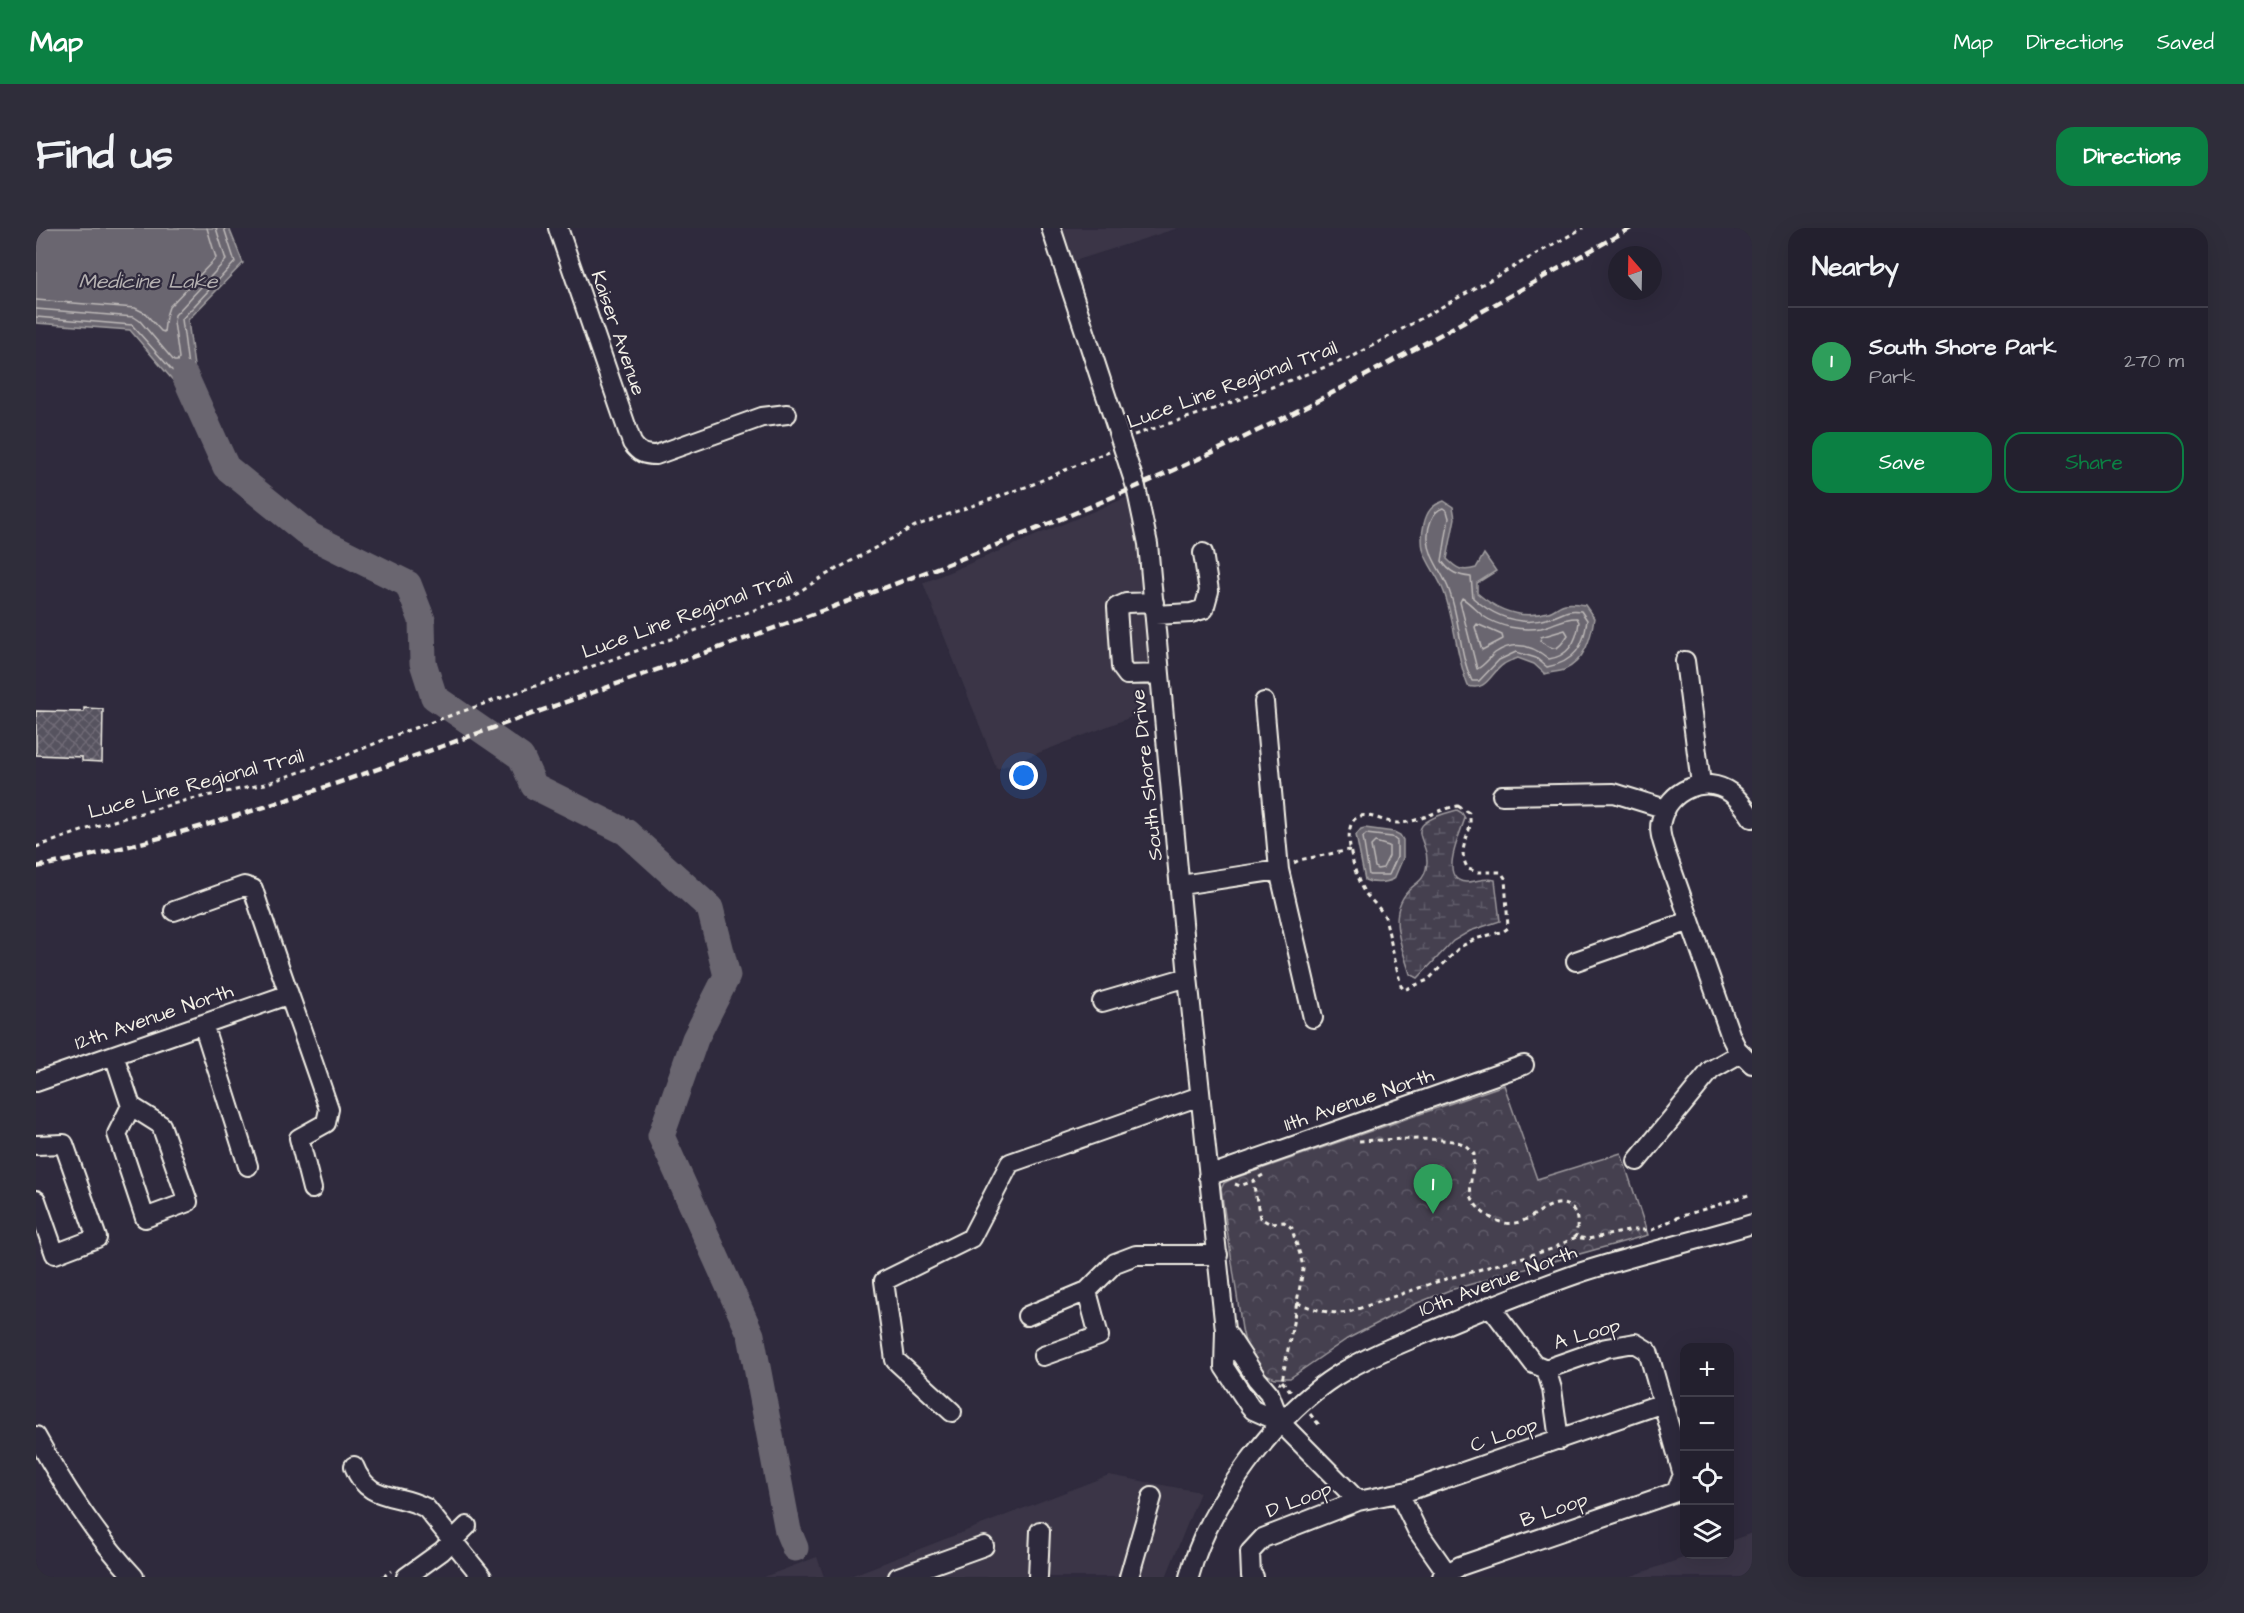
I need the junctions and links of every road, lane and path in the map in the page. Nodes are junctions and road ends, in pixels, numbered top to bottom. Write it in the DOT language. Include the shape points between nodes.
graph roads {
  1 [pos="558,228"];
  2 [pos="1051,228"];
  3 [pos="1583,228"];
  4 [pos="787,414"];
  5 [pos="1121,442"];
  6 [pos="1203,553"];
  7 [pos="1154,608"];
  8 [pos="1685,661"];
  9 [pos="1160,674"];
  10 [pos="1263,702"];
  11 [pos="1701,784"];
  12 [pos="1502,795"];
  13 [pos="1666,809"];
  14 [pos="1752,818"];
  15 [pos="36,847"];
  16 [pos="1350,850"];
  17 [pos="1279,870"];
  18 [pos="1181,885"];
  19 [pos="174,911"];
  20 [pos="1690,921"];
  21 [pos="1576,961"];
  22 [pos="1188,977"];
  23 [pos="288,995"];
  24 [pos="1102,1002"];
  25 [pos="1313,1018"];
  26 [pos="203,1024"];
  27 [pos="114,1055"];
  28 [pos="1747,1059"];
  29 [pos="1524,1065"];
  30 [pos="36,1082"];
  31 [pos="1200,1096"];
  32 [pos="131,1106"];
  33 [pos="1358,1141"];
  34 [pos="36,1145"];
  35 [pos="1637,1161"];
  36 [pos="248,1166"];
  37 [pos="1272,1170"];
  38 [pos="1208,1176"];
  39 [pos="312,1189"];
  40 [pos="1752,1194"];
  41 [pos="36,1200"];
  42 [pos="1752,1224"];
  43 [pos="1576,1237"];
  44 [pos="1218,1255"];
  45 [pos="1088,1291"];
  46 [pos="1297,1303"];
  47 [pos="1490,1306"];
  48 [pos="1027,1316"];
  49 [pos="1225,1330"];
  50 [pos="1043,1356"];
  51 [pos="1546,1369"];
  52 [pos="1269,1393"];
  53 [pos="1663,1403"];
  54 [pos="952,1412"];
  55 [pos="1280,1422"];
  56 [pos="36,1436"];
  57 [pos="1559,1440"];
  58 [pos="354,1466"];
  59 [pos="1676,1492"];
  60 [pos="1399,1493"];
  61 [pos="1152,1497"];
  62 [pos="1358,1501"];
  63 [pos="467,1526"];
  64 [pos="1040,1531"];
  65 [pos="453,1540"];
  66 [pos="984,1546"];
  67 [pos="1444,1575"];
  68 [pos="134,1577"];
  69 [pos="406,1577"];
  70 [pos="482,1577"];
  71 [pos="898,1577"];
  72 [pos="1038,1577"];
  73 [pos="1129,1577"];
  74 [pos="1189,1577"];
  75 [pos="1254,1577"];
  1 -- 4 [label="street, Kaiser Avenue" via="638,452 656,455 762,417"];
  2 -- 5 [label="street, South Shore Drive"];
  3 -- 5 [label="path, Luce Line Regional Trail" via="1352,357"];
  5 -- 7 [label="street, South Shore Drive" via="1144,520"];
  5 -- 15 [label="path, Luce Line Regional Trail" via="1112,450 1031,485 915,526 789,598 265,784 187,800"];
  6 -- 7 [label="street" via="1209,591 1204,609 1191,613"];
  7 -- 9 [label="street, South Shore Drive"];
  7 -- 9 [label="street" via="1126,603 1117,607 1121,667 1127,675"];
  8 -- 11 [label="street"];
  9 -- 18 [label="street, South Shore Drive"];
  10 -- 17 [label="street"];
  11 -- 13 [label="street" via="1687,788"];
  11 -- 14 [label="street" via="1730,792"];
  12 -- 13 [label="street" via="1614,793"];
  13 -- 20 [label="street" via="1660,821 1661,837"];
  16 -- 16 [label="path" via="1360,884 1385,916 1404,990 1428,980 1460,947 1508,928 1505,878 1501,872 1468,869 1462,859 1462,846 1472,824 1469,813 1458,806 1399,823 1359,816 1352,820 1349,830"];
  16 -- 17 [label="path" via="1299,860"];
  17 -- 18 [label="street"];
  17 -- 25 [label="street"];
  18 -- 22 [label="street, South Shore Drive"];
  19 -- 23 [label="street" via="244,886 253,889"];
  20 -- 21 [label="street"];
  20 -- 28 [label="street" via="1731,1037"];
  22 -- 24 [label="street"];
  22 -- 31 [label="street, South Shore Drive"];
  23 -- 26 [label="street, 12th Avenue North"];
  23 -- 39 [label="street" via="329,1109 326,1123 299,1138"];
  26 -- 27 [label="street, 12th Avenue North"];
  26 -- 36 [label="street"];
  27 -- 30 [label="street, 12th Avenue North"];
  27 -- 32 [label="street"];
  28 -- 35 [label="street" via="1711,1070"];
  29 -- 38 [label="street, 11th Avenue North"];
  31 -- 38 [label="street, South Shore Drive"];
  31 -- 54 [label="street" via="1010,1163 971,1238 884,1281 895,1360"];
  32 -- 32 [label="street" via="117,1134 145,1218 188,1202 161,1125"];
  33 -- 43 [label="path" via="1463,1144 1474,1154 1471,1197 1479,1210 1496,1222 1516,1223 1554,1204 1564,1204 1573,1209 1578,1221"];
  34 -- 41 [label="street" via="64,1144 97,1238 55,1254"];
  37 -- 46 [label="path" via="1253,1181 1260,1218 1269,1223 1284,1222 1292,1228 1304,1270"];
  38 -- 44 [label="street, South Shore Drive"];
  40 -- 43 [label="path" via="1676,1218 1652,1230 1588,1239"];
  42 -- 47 [label="street, 10th Avenue North" via="1583,1272"];
  43 -- 46 [label="path" via="1552,1249 1348,1312 1324,1312"];
  44 -- 45 [label="street" via="1136,1255 1115,1263"];
  44 -- 49 [label="street, South Shore Drive"];
  45 -- 48 [label="street"];
  45 -- 50 [label="street" via="1099,1336"];
  46 -- 52 [label="path" via="1282,1381"];
  47 -- 51 [label="street, A Loop" via="1534,1364"];
  47 -- 55 [label="street, 10th Avenue North" via="1385,1350 1335,1377"];
  49 -- 52 [label="street, South Shore Drive"];
  49 -- 55 [label="street, South Shore Drive" via="1224,1366 1253,1410"];
  51 -- 53 [label="street, A Loop" via="1606,1348 1635,1343 1648,1351"];
  51 -- 57 [label="street"];
  52 -- 55 [label="street, South Shore Drive"];
  53 -- 57 [label="street, C Loop"];
  53 -- 59 [label="street, A Loop" via="1683,1475"];
  55 -- 62 [label="street, D Loop"];
  55 -- 74 [label="street" via="1220,1502"];
  56 -- 68 [label="street" via="79,1510"];
  57 -- 60 [label="street, C Loop"];
  58 -- 65 [label="street" via="362,1482 378,1494 403,1498 426,1508"];
  59 -- 67 [label="street, B Loop" via="1460,1566"];
  60 -- 62 [label="street, C Loop"];
  60 -- 67 [label="street"];
  61 -- 73 [label="street"];
  62 -- 75 [label="street, D Loop" via="1263,1538 1250,1552"];
  63 -- 65 [label="street"];
  64 -- 72 [label="street"];
  65 -- 69 [label="street"];
  65 -- 70 [label="street"];
  66 -- 71 [label="street"];
}
